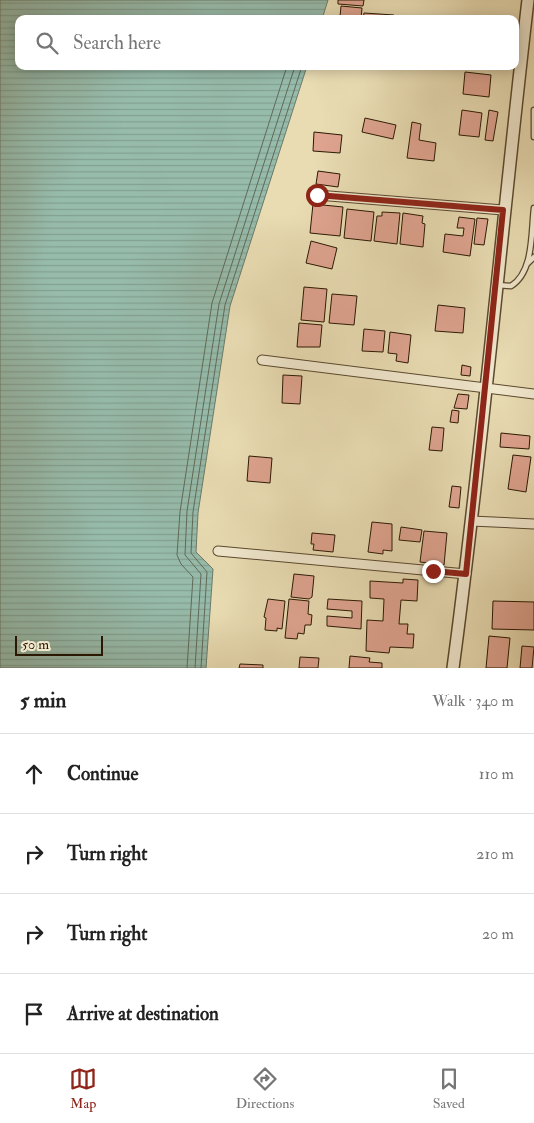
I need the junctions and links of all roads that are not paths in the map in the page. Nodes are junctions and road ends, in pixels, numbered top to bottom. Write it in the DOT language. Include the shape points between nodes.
graph roads {
  1 [pos="528,0"];
  2 [pos="534,110"];
  3 [pos="534,137"];
  4 [pos="317,195"];
  5 [pos="534,208"];
  6 [pos="503,210"];
  7 [pos="534,257"];
  8 [pos="527,264"];
  9 [pos="496,285"];
  10 [pos="262,360"];
  11 [pos="486,389"];
  12 [pos="534,394"];
  13 [pos="471,521"];
  14 [pos="534,524"];
  15 [pos="218,551"];
  16 [pos="466,574"];
  17 [pos="453,668"];
  1 -- 6 [label="street"];
  2 -- 3 [label="lane"];
  4 -- 6 [label="street"];
  5 -- 8 [label="lane"];
  6 -- 9 [label="street"];
  7 -- 8 [label="lane"];
  8 -- 9 [label="lane" via="517,282 511,286"];
  9 -- 11 [label="street"];
  10 -- 11 [label="street"];
  11 -- 12 [label="street"];
  11 -- 13 [label="street"];
  13 -- 14 [label="street"];
  13 -- 16 [label="street"];
  15 -- 16 [label="street"];
  16 -- 17 [label="street"];
}
